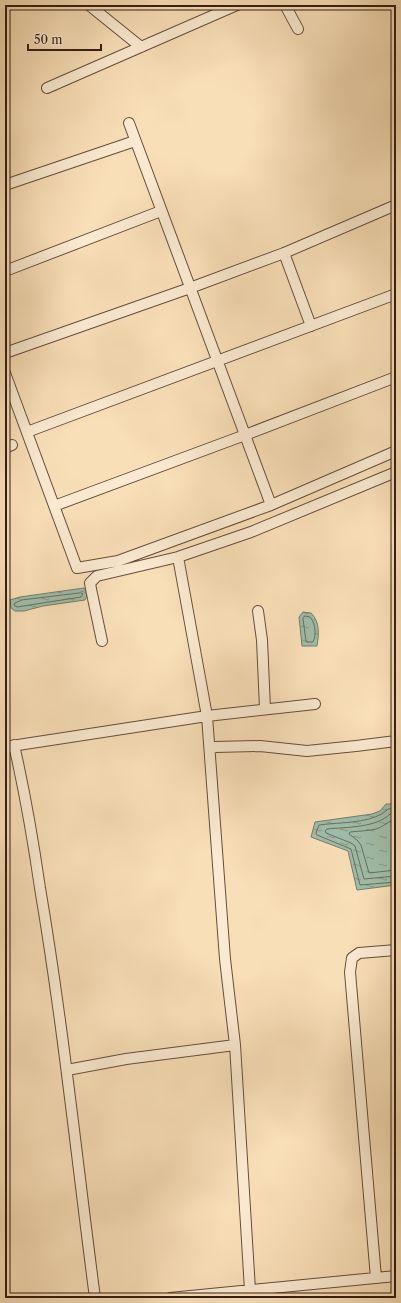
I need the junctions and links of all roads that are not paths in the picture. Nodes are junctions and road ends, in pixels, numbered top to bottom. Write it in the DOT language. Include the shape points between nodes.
graph roads {
  1 [pos="89,5"];
  2 [pos="237,5"];
  3 [pos="285,5"];
  4 [pos="298,29"];
  5 [pos="141,47"];
  6 [pos="47,88"];
  7 [pos="129,122"];
  8 [pos="135,141"];
  9 [pos="6,182"];
  10 [pos="396,205"];
  11 [pos="162,211"];
  12 [pos="284,253"];
  13 [pos="5,271"];
  14 [pos="190,288"];
  15 [pos="396,294"];
  16 [pos="311,326"];
  17 [pos="5,353"];
  18 [pos="217,361"];
  19 [pos="5,373"];
  20 [pos="396,376"];
  21 [pos="27,432"];
  22 [pos="245,435"];
  23 [pos="396,451"];
  24 [pos="396,472"];
  25 [pos="270,505"];
  26 [pos="54,506"];
  27 [pos="178,557"];
  28 [pos="258,611"];
  29 [pos="102,641"];
  30 [pos="315,704"];
  31 [pos="265,709"];
  32 [pos="207,716"];
  33 [pos="396,741"];
  34 [pos="10,746"];
  35 [pos="210,749"];
  36 [pos="396,950"];
  37 [pos="235,1045"];
  38 [pos="67,1070"];
  39 [pos="396,1276"];
  40 [pos="376,1278"];
  41 [pos="250,1290"];
  42 [pos="183,1297"];
  43 [pos="95,1298"];
  44 [pos="170,1298"];
  1 -- 5 [label="street"];
  2 -- 5 [label="street"];
  3 -- 4 [label="street"];
  5 -- 6 [label="street"];
  7 -- 8 [label="street"];
  8 -- 9 [label="street"];
  8 -- 11 [label="street"];
  10 -- 12 [label="street"];
  11 -- 13 [label="street"];
  11 -- 14 [label="street"];
  12 -- 14 [label="street"];
  12 -- 16 [label="street"];
  14 -- 17 [label="street"];
  14 -- 18 [label="street"];
  15 -- 16 [label="street"];
  16 -- 18 [label="street"];
  18 -- 21 [label="street"];
  18 -- 22 [label="street"];
  19 -- 21 [label="street"];
  20 -- 22 [label="street"];
  21 -- 26 [label="street"];
  22 -- 25 [label="street"];
  22 -- 26 [label="street"];
  23 -- 25 [label="street"];
  24 -- 27 [label="street" via="251,532"];
  25 -- 26 [label="street" via="118,561 77,568"];
  27 -- 29 [label="street" via="93,579 90,583"];
  27 -- 32 [label="street"];
  28 -- 31 [label="street"];
  30 -- 31 [label="street"];
  31 -- 32 [label="street"];
  32 -- 34 [label="street"];
  32 -- 35 [label="street"];
  33 -- 35 [label="street" via="307,751 260,746"];
  34 -- 38 [label="street" via="24,787"];
  35 -- 37 [label="street" via="225,959"];
  36 -- 40 [label="street" via="359,953 352,958 350,972"];
  37 -- 38 [label="street" via="126,1059"];
  37 -- 41 [label="street"];
  38 -- 43 [label="street"];
  39 -- 40 [label="street"];
  40 -- 41 [label="street"];
  41 -- 42 [label="street"];
  42 -- 44 [label="street"];
}
